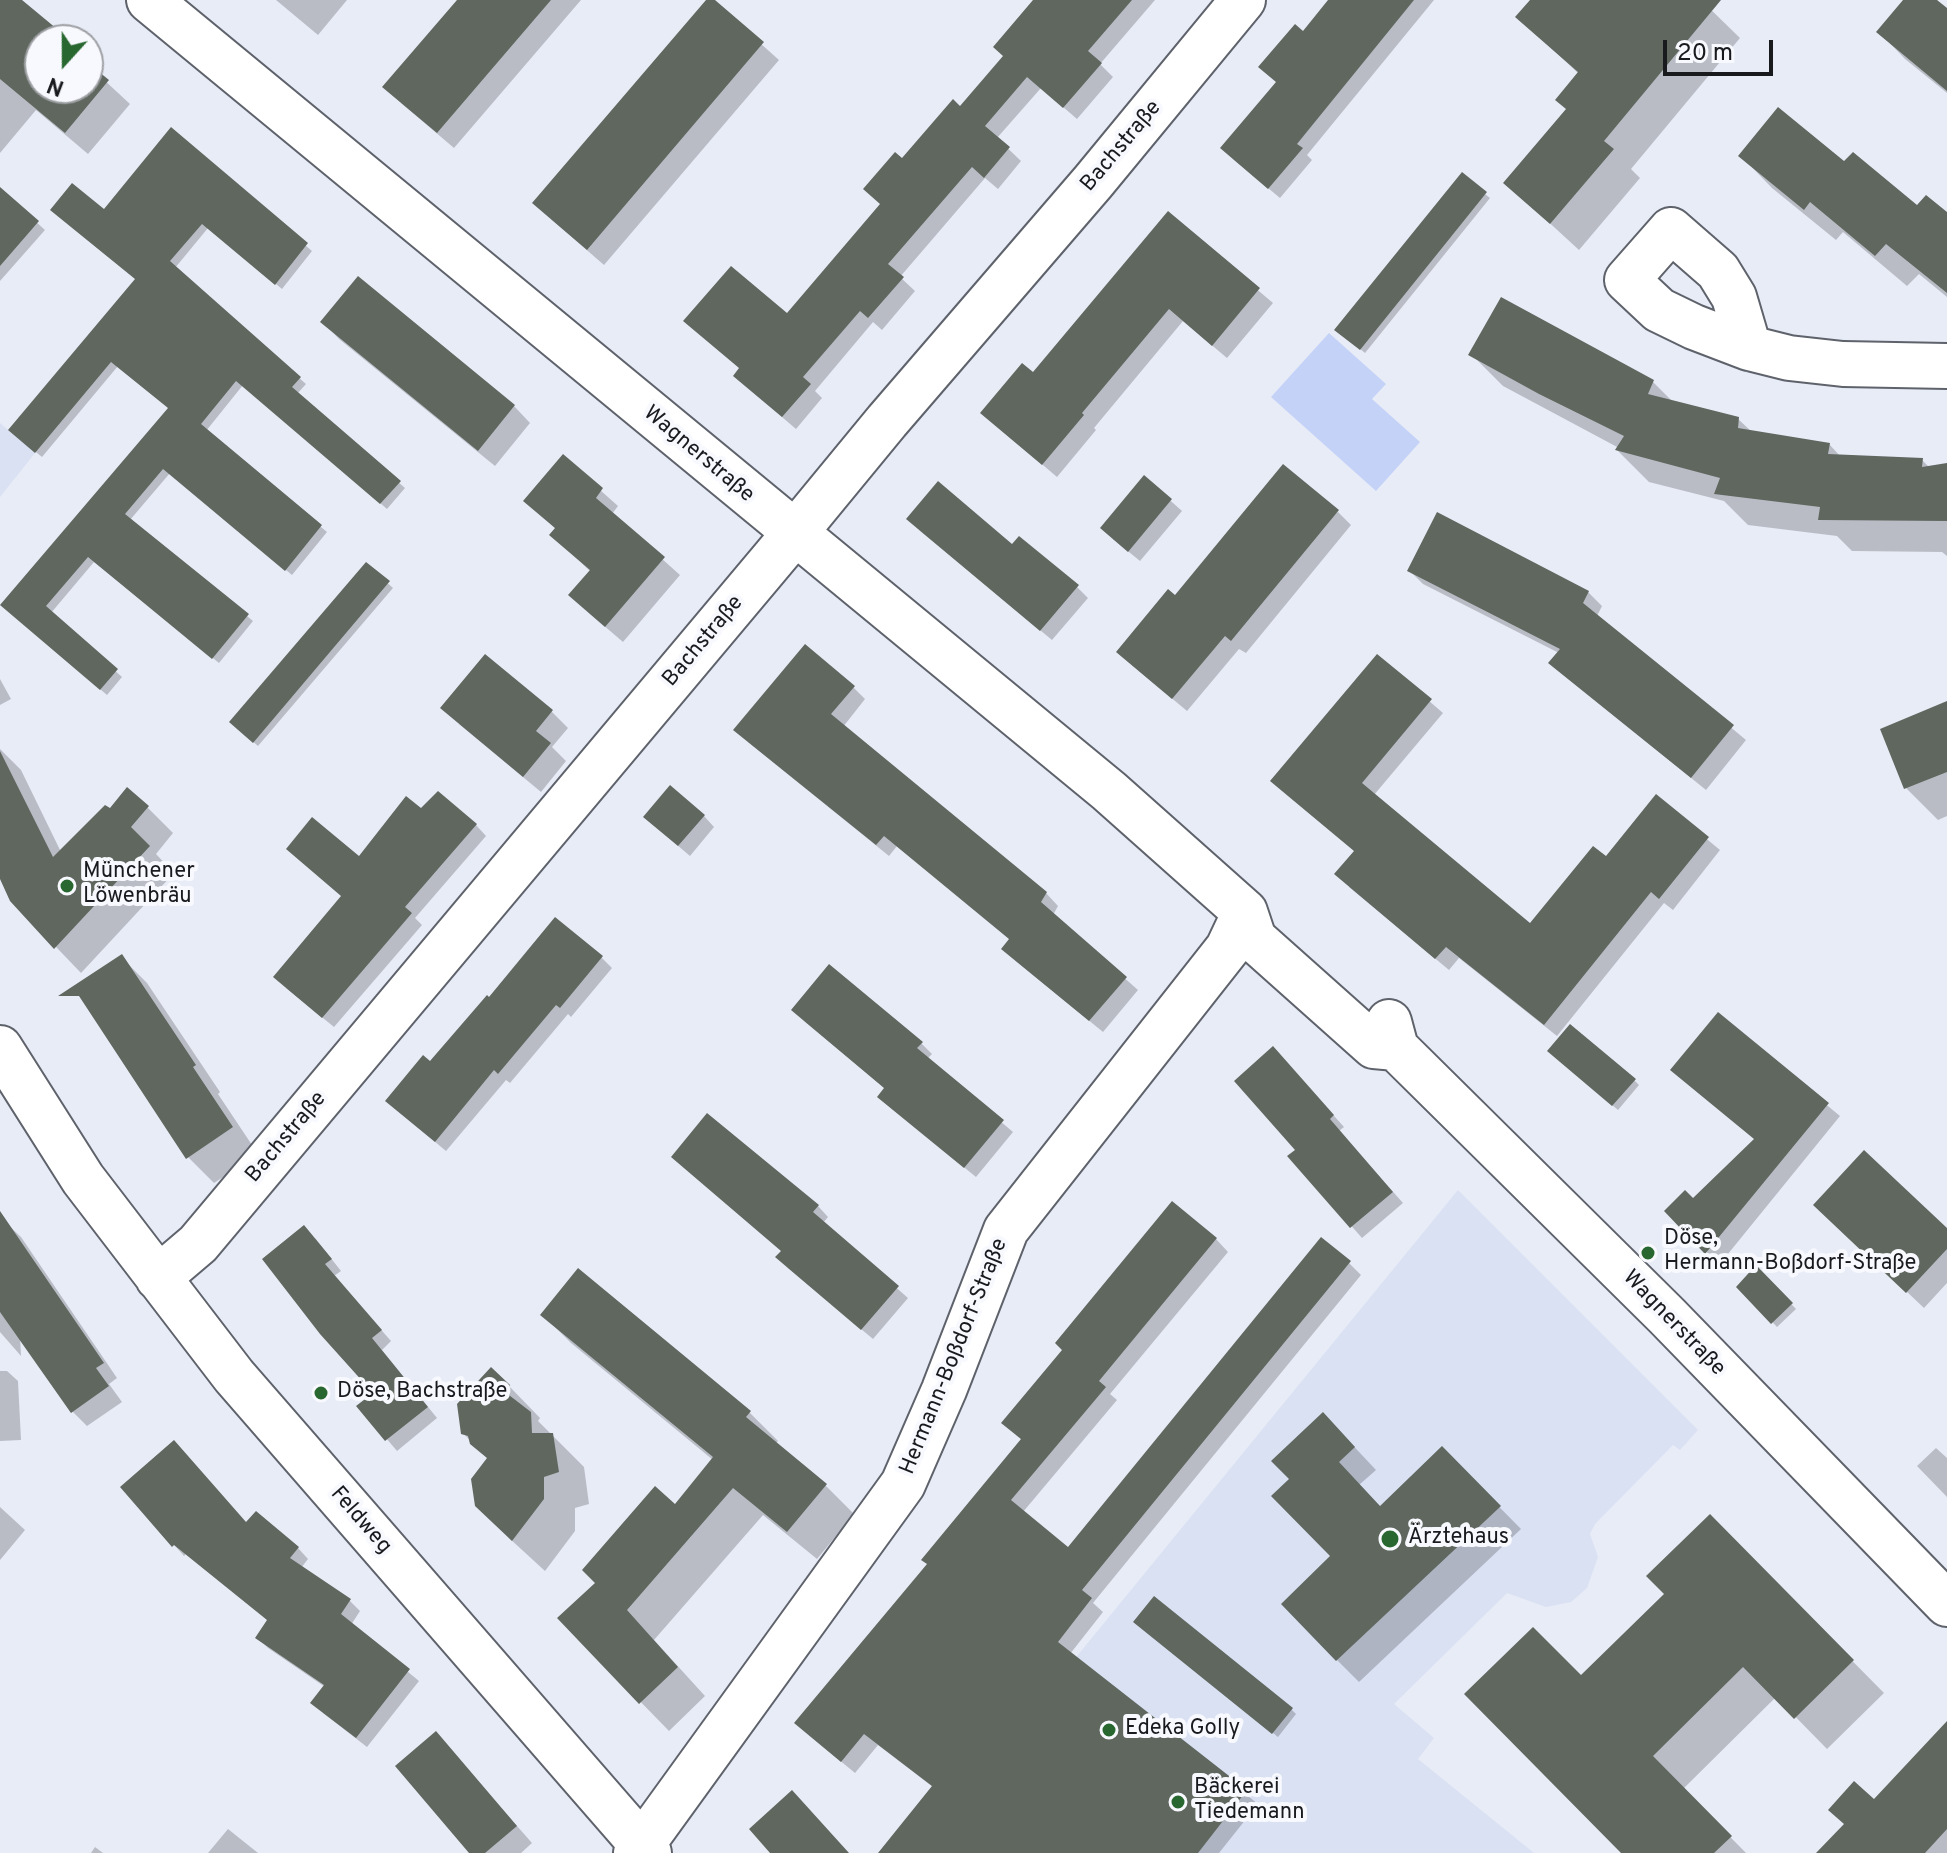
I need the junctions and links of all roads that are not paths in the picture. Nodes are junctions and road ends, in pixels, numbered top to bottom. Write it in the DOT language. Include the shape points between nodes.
graph roads {
  1 [pos="149,0"];
  2 [pos="1243,0"];
  3 [pos="1749,348"];
  4 [pos="1947,366"];
  5 [pos="794,534"];
  6 [pos="1245,912"];
  7 [pos="0,1048"];
  8 [pos="12,1093"];
  9 [pos="158,1278"];
  10 [pos="1947,1604"];
  11 [pos="643,1851"];
  1 -- 5 [label="street, Wagnerstraße"];
  2 -- 5 [label="street, Bachstraße"];
  3 -- 4 [label="street" via="1830,362"];
  5 -- 6 [label="street, Wagnerstraße" via="1109,791"];
  5 -- 9 [label="street, Bachstraße" via="198,1244"];
  6 -- 10 [label="street, Wagnerstraße" via="1254,939 1374,1046 1396,1048"];
  6 -- 11 [label="street, Hermann-Boßdorf-Straße" via="1228,948 1006,1230 903,1484 673,1800"];
  7 -- 8 [label="street, Feldweg"];
  8 -- 9 [label="street, Feldweg"];
  9 -- 11 [label="street, Feldweg" via="234,1376"];
}
